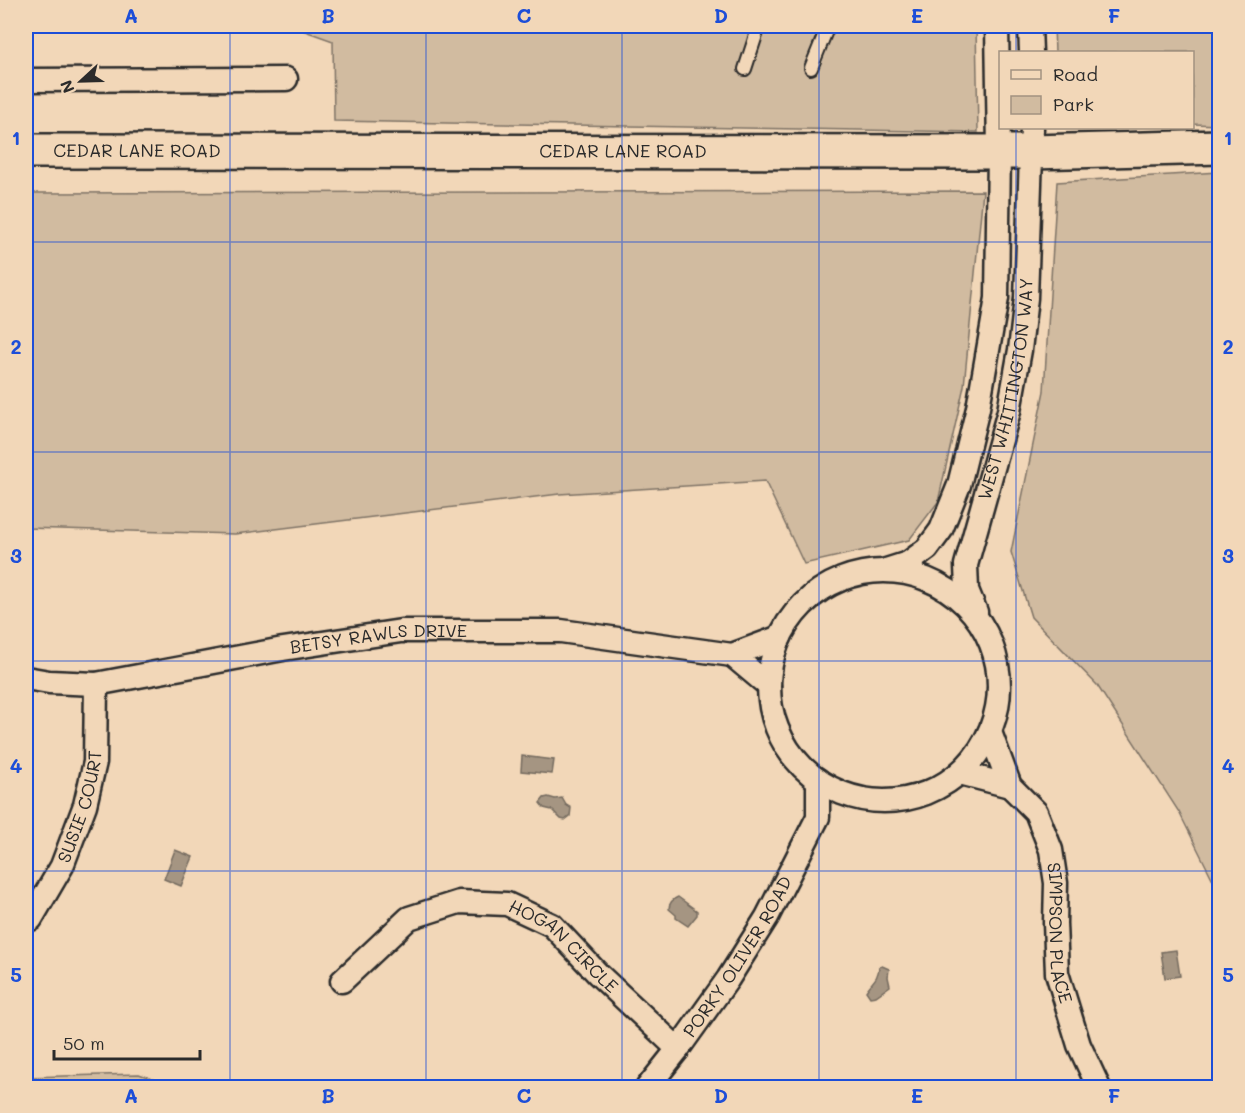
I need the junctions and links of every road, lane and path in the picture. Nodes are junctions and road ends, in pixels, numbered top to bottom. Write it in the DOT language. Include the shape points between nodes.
graph roads {
  1 [pos="759,26"];
  2 [pos="828,26"];
  3 [pos="997,26"];
  4 [pos="1030,26"];
  5 [pos="1031,51"];
  6 [pos="811,68"];
  7 [pos="745,69"];
  8 [pos="286,79"];
  9 [pos="26,80"];
  10 [pos="1032,140"];
  11 [pos="1220,147"];
  12 [pos="26,151"];
  13 [pos="999,151"];
  14 [pos="885,570"];
  15 [pos="979,621"];
  16 [pos="780,637"];
  17 [pos="732,655"];
  18 [pos="26,678"];
  19 [pos="96,684"];
  20 [pos="769,686"];
  21 [pos="990,732"];
  22 [pos="960,773"];
  23 [pos="818,780"];
  24 [pos="1011,786"];
  25 [pos="859,798"];
  26 [pos="818,817"];
  27 [pos="31,919"];
  28 [pos="342,981"];
  29 [pos="678,1049"];
  30 [pos="647,1088"];
  31 [pos="1099,1088"];
  1 -- 7 [label="lane"];
  2 -- 6 [label="lane"];
  3 -- 13 [label="street, WEST WHITTINGTON WAY"];
  4 -- 5 [label="street"];
  8 -- 9 [label="street"];
  10 -- 11 [label="street, CEDAR LANE ROAD"];
  10 -- 13 [label="street, CEDAR LANE ROAD"];
  10 -- 15 [label="street, WEST WHITTINGTON WAY" via="1026,298 1020,350 1009,411 966,565 967,590"];
  12 -- 13 [label="street, CEDAR LANE ROAD"];
  13 -- 14 [label="street, WEST WHITTINGTON WAY" via="997,298 978,408 959,485 941,530 927,549 908,563"];
  14 -- 15 [label="street" via="918,575 936,583 958,597"];
  14 -- 16 [label="street" via="853,574 824,587 792,617"];
  15 -- 21 [label="street" via="998,667 996,713"];
  16 -- 17 [label="street, BETSY RAWLS DRIVE"];
  16 -- 20 [label="street"];
  17 -- 19 [label="street, BETSY RAWLS DRIVE" via="561,631 402,631"];
  17 -- 20 [label="street"];
  18 -- 19 [label="street, BETSY RAWLS DRIVE"];
  19 -- 27 [label="street, SUSIE COURT" via="95,762 85,806 62,866"];
  20 -- 23 [label="street" via="776,726 788,749"];
  21 -- 22 [label="street"];
  21 -- 24 [label="street, SIMPSON PLACE"];
  22 -- 24 [label="street"];
  22 -- 25 [label="street" via="928,793 911,798"];
  23 -- 25 [label="street"];
  23 -- 26 [label="street, PORKY OLIVER ROAD"];
  24 -- 31 [label="street, SIMPSON PLACE" via="1036,812 1051,850 1056,883 1057,973 1079,1045"];
  25 -- 26 [label="street"];
  26 -- 29 [label="street, PORKY OLIVER ROAD" via="767,917"];
  28 -- 29 [label="street, HOGAN CIRCLE" via="410,918 459,902 507,904 552,926"];
  29 -- 30 [label="street, PORKY OLIVER ROAD"];
}
